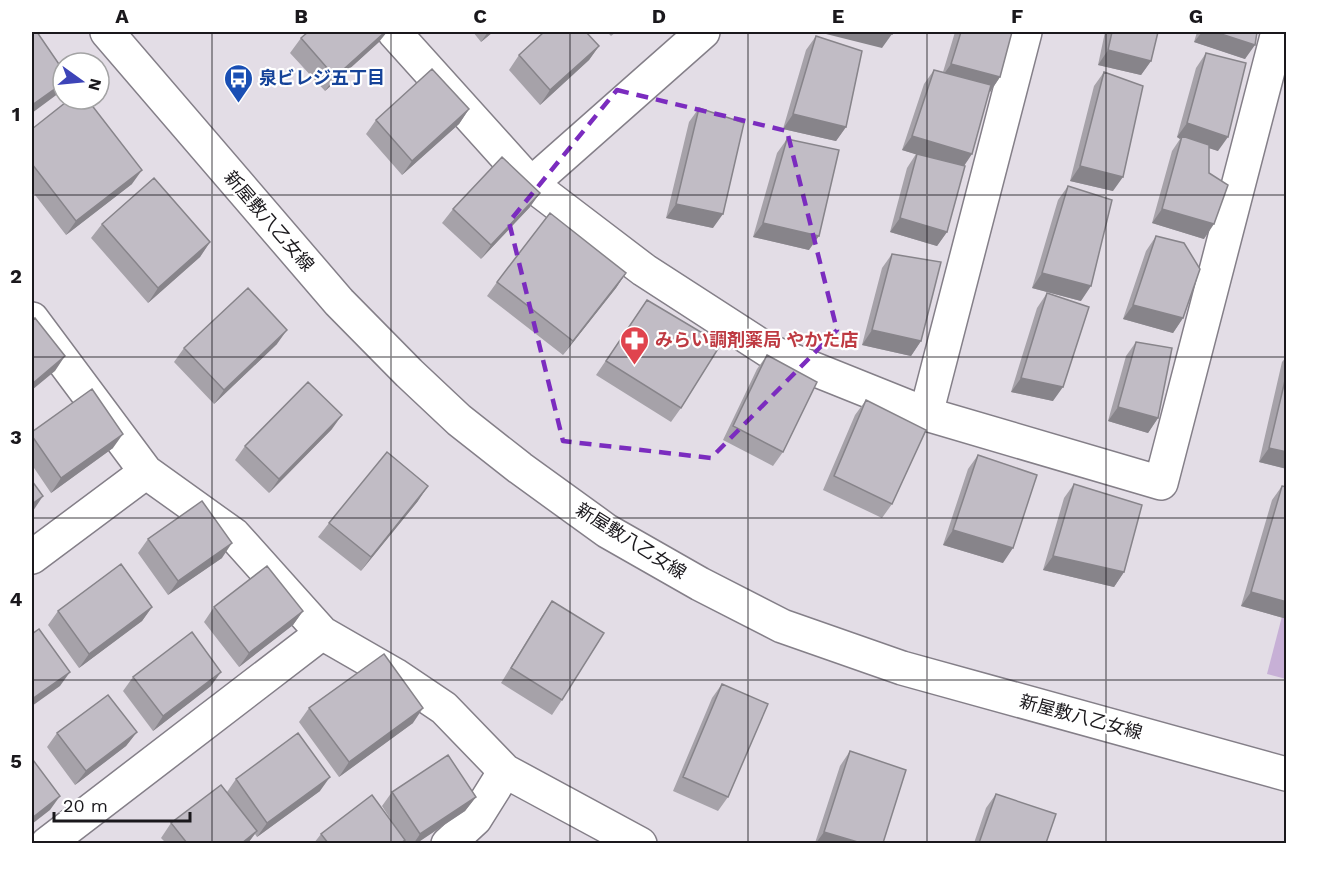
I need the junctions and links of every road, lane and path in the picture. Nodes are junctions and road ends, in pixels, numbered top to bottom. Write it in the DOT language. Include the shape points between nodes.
graph roads {
  1 [pos="107,32"];
  2 [pos="394,32"];
  3 [pos="703,32"];
  4 [pos="1025,32"];
  5 [pos="1278,32"];
  6 [pos="531,184"];
  7 [pos="32,319"];
  8 [pos="926,414"];
  9 [pos="146,472"];
  10 [pos="32,557"];
  11 [pos="322,633"];
  12 [pos="505,771"];
  13 [pos="1287,774"];
  14 [pos="47,843"];
  15 [pos="448,843"];
  16 [pos="640,843"];
  1 -- 13 [label="street, 新屋敷八乙女線" via="339,302 409,373 459,420 607,531 782,626 902,668"];
  2 -- 6 [label="street"];
  3 -- 6 [label="street"];
  4 -- 8 [label="street"];
  5 -- 8 [label="street" via="1161,483"];
  6 -- 8 [label="street" via="644,270 769,351"];
  7 -- 9 [label="street"];
  9 -- 10 [label="street"];
  9 -- 11 [label="street" via="234,535"];
  11 -- 12 [label="street" via="444,708"];
  11 -- 14 [label="street"];
  12 -- 15 [label="street" via="475,819"];
  12 -- 16 [label="street"];
}
